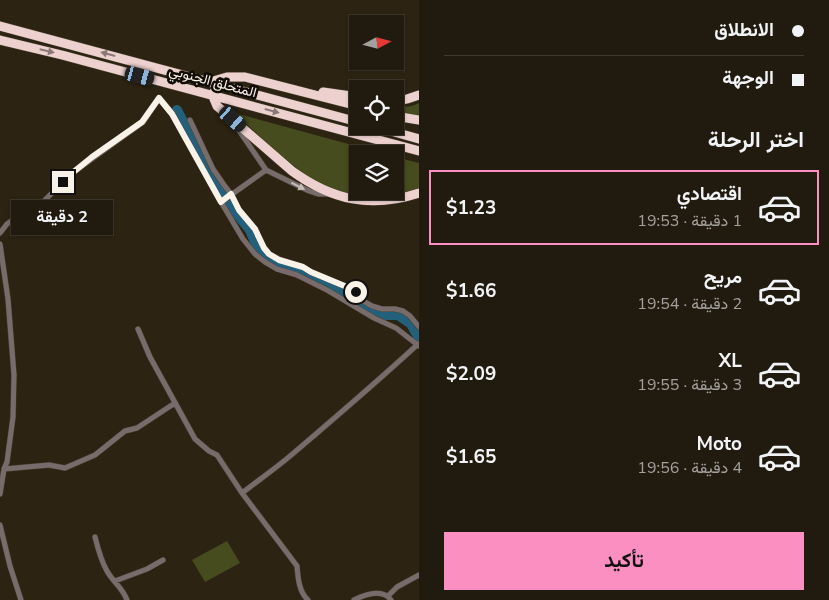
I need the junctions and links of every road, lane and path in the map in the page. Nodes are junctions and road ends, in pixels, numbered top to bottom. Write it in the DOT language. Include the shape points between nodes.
graph roads {
  1 [pos="0,26"];
  2 [pos="0,40"];
  3 [pos="213,82"];
  4 [pos="303,91"];
  5 [pos="419,95"];
  6 [pos="213,96"];
  7 [pos="349,96"];
  8 [pos="404,100"];
  9 [pos="349,104"];
  10 [pos="404,118"];
  11 [pos="233,119"];
  12 [pos="190,120"];
  13 [pos="349,120"];
  14 [pos="419,120"];
  15 [pos="404,135"];
  16 [pos="419,139"];
  17 [pos="419,151"];
  18 [pos="266,170"];
  19 [pos="419,193"];
  20 [pos="231,194"];
  21 [pos="332,194"];
  22 [pos="221,202"];
  23 [pos="0,233"];
  24 [pos="0,244"];
  25 [pos="419,327"];
  26 [pos="138,329"];
  27 [pos="418,345"];
  28 [pos="175,403"];
  29 [pos="4,469"];
  30 [pos="242,493"];
  31 [pos="0,494"];
  32 [pos="0,525"];
  33 [pos="95,537"];
  34 [pos="163,560"];
  35 [pos="419,575"];
  36 [pos="115,581"];
  37 [pos="390,598"];
  38 [pos="21,600"];
  39 [pos="127,600"];
  40 [pos="308,600"];
  41 [pos="354,600"];
  3 -- 1 [label="highway, المتحلق الجنوبي, one-way"];
  2 -- 6 [label="highway, المتحلق الجنوبي, one-way"];
  3 -- 4 [label="highway" via="227,77 245,77"];
  3 -- 6 [label="highway"];
  3 -- 13 [label="highway, المتحلق الجنوبي"];
  4 -- 7 [label="highway"];
  4 -- 9 [label="highway"];
  5 -- 8 [label="highway"];
  6 -- 11 [label="highway" via="215,103"];
  6 -- 17 [label="highway, المتحلق الجنوبي, one-way"];
  10 -- 14 [label="highway"];
  11 -- 18 [label="street"];
  11 -- 21 [label="highway" via="292,171"];
  12 -- 20 [label="street" via="213,169"];
  15 -- 16 [label="highway"];
  18 -- 20 [label="street"];
  18 -- 21 [label="street, one-way" via="309,191"];
  19 -- 21 [label="highway" via="373,201"];
  20 -- 22 [label="street"];
  20 -- 25 [label="street" via="269,254 347,287 372,306 403,311"];
  22 -- 23 [label="street" via="172,114 159,98 142,122 92,157 44,201 7,224"];
  22 -- 27 [label="street" via="243,238 265,262 327,290 396,328"];
  24 -- 29 [label="street" via="14,375 13,417"];
  26 -- 28 [label="street"];
  27 -- 30 [label="street" via="296,452"];
  28 -- 29 [label="street" via="137,428 125,431 95,455 65,468 48,465"];
  28 -- 30 [label="street" via="195,439 218,455"];
  29 -- 31 [label="street"];
  30 -- 40 [label="street" via="297,566 303,596"];
  32 -- 38 [label="street"];
  33 -- 36 [label="street" via="107,572"];
  34 -- 36 [label="street"];
  35 -- 37 [label="street" via="397,587"];
  36 -- 39 [label="street"];
  37 -- 41 [label="street" via="376,592"];
}
